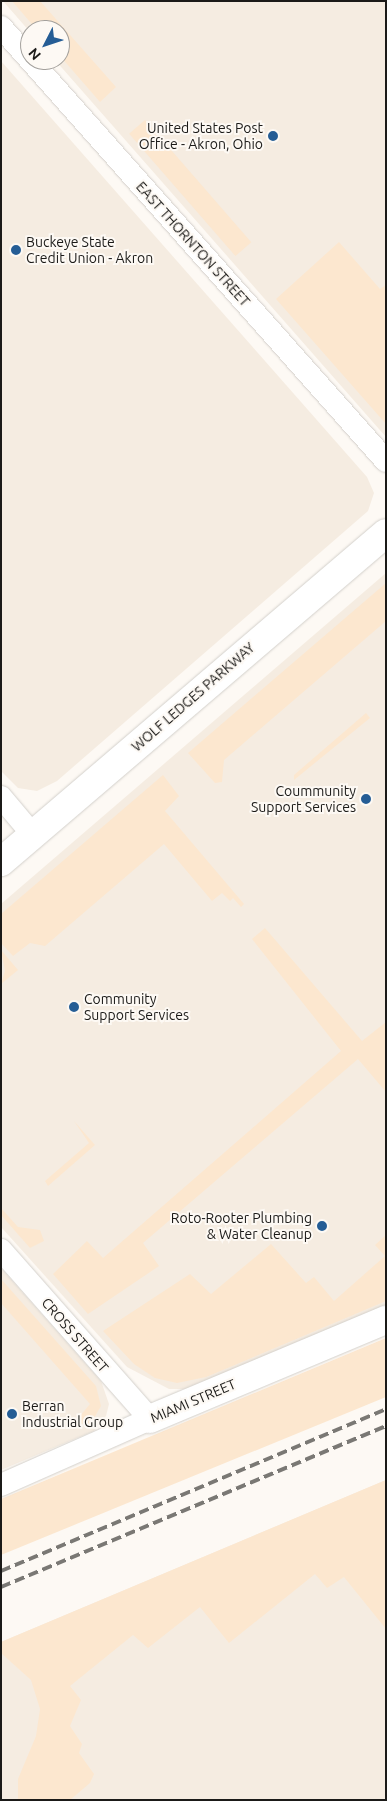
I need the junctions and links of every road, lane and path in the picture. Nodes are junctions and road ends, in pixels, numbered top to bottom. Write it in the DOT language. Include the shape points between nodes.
graph roads {
  1 [pos="1,27"];
  2 [pos="386,461"];
  3 [pos="386,533"];
  4 [pos="1,797"];
  5 [pos="33,835"];
  6 [pos="1,862"];
  7 [pos="1,1250"];
  8 [pos="386,1320"];
  9 [pos="150,1419"];
  10 [pos="1,1485"];
  1 -- 2 [label="street, EAST THORNTON STREET"];
  3 -- 5 [label="main road, WOLF LEDGES PARKWAY"];
  4 -- 5 [label="street"];
  5 -- 6 [label="main road, WOLF LEDGES PARKWAY"];
  7 -- 9 [label="street, CROSS STREET"];
  8 -- 9 [label="main road, MIAMI STREET"];
  9 -- 10 [label="street, MIAMI STREET"];
}
